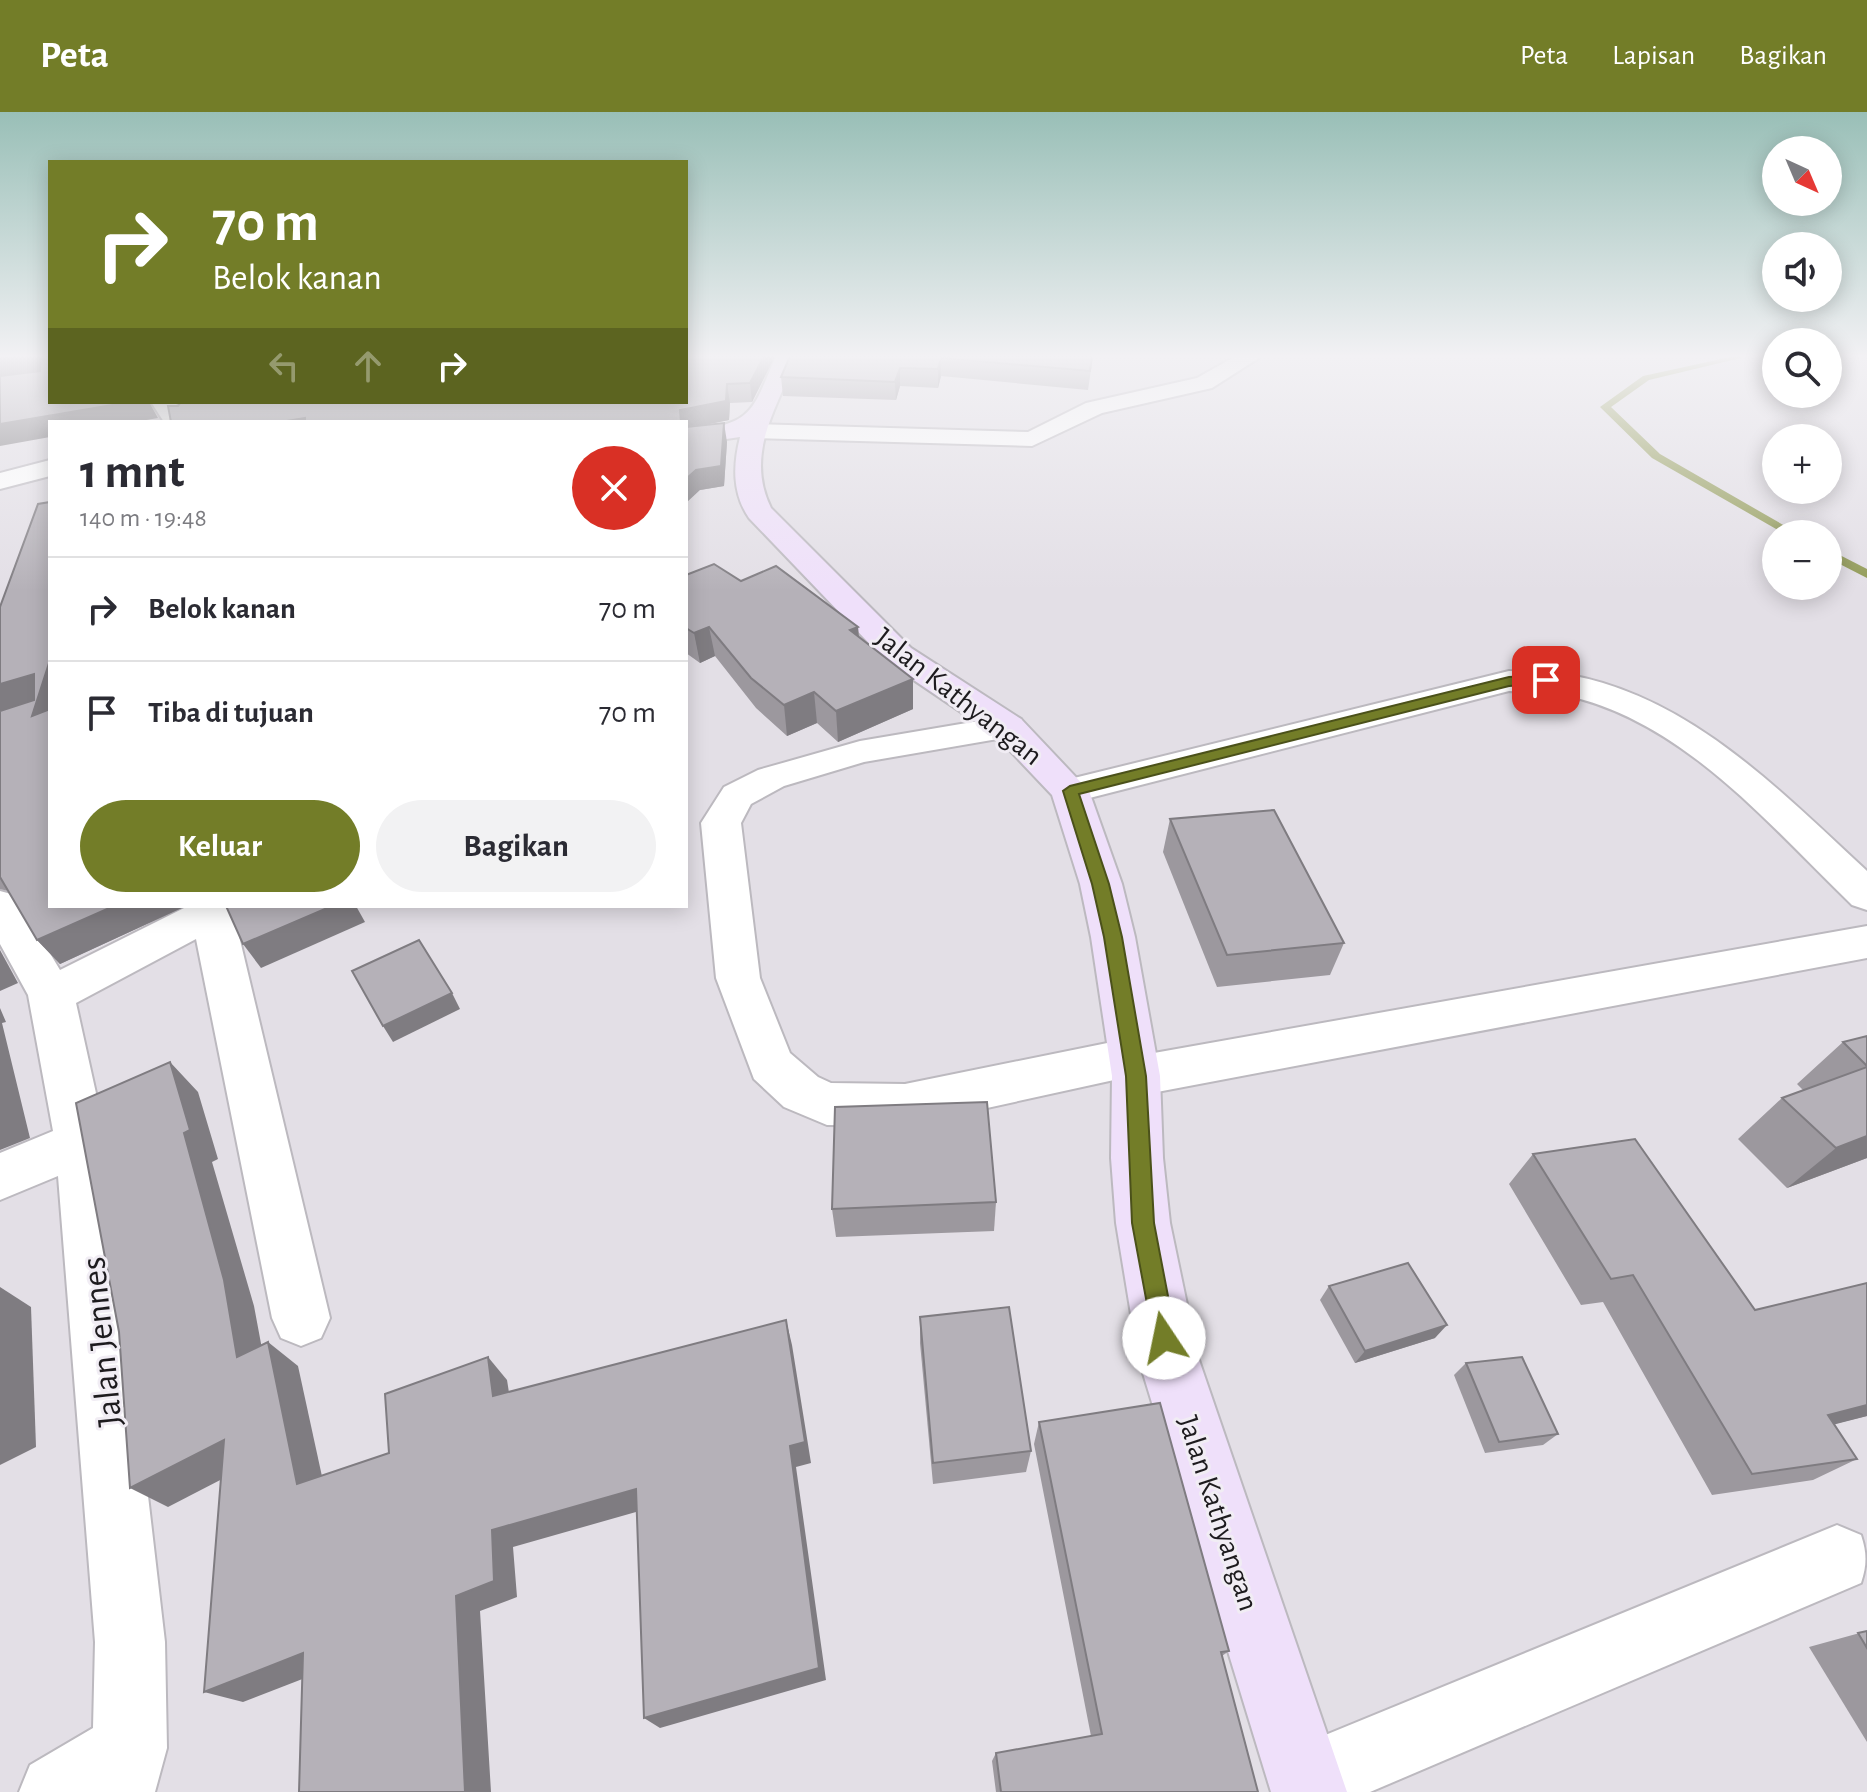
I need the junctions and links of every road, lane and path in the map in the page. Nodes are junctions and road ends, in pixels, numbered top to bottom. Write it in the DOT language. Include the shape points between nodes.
graph roads {
  1 [pos="713,434"];
  2 [pos="753,434"];
  3 [pos="926,434"];
  4 [pos="1041,434"];
  5 [pos="688,438"];
  6 [pos="48,469"];
  7 [pos="0,481"];
  8 [pos="1008,727"];
  9 [pos="1070,791"];
  10 [pos="1867,895"];
  11 [pos="0,906"];
  12 [pos="218,910"];
  13 [pos="1867,942"];
  14 [pos="51,995"];
  15 [pos="1134,1067"];
  16 [pos="81,1143"];
  17 [pos="0,1177"];
  18 [pos="301,1318"];
  19 [pos="1837,1559"];
  20 [pos="123,1770"];
  21 [pos="1308,1787"];
  22 [pos="57,1792"];
  1 -- 5 [label="street"];
  2 -- 8 [label="street, Jalan Kathyangan" via="747,477 766,520 899,655"];
  3 -- 4 [label="street" via="1032,439"];
  6 -- 7 [label="street"];
  8 -- 9 [label="street, Jalan Kathyangan"];
  8 -- 15 [label="street" via="860,752 771,778 737,796 721,823 743,993 771,1065 801,1092 827,1104 905,1105"];
  9 -- 10 [label="street" via="1509,681 1546,680 1636,705 1709,751"];
  9 -- 15 [label="street, Jalan Kathyangan" via="1101,884"];
  11 -- 14 [label="street, Jalan Jennes"];
  12 -- 14 [label="street"];
  12 -- 18 [label="street"];
  13 -- 15 [label="street"];
  14 -- 16 [label="street, Jalan Jennes"];
  15 -- 21 [label="street, Jalan Kathyangan" via="1143,1223 1168,1357"];
  16 -- 17 [label="street"];
  16 -- 20 [label="street, Jalan Jennes" via="130,1642"];
  19 -- 21 [label="street"];
  20 -- 22 [label="street"];
}
